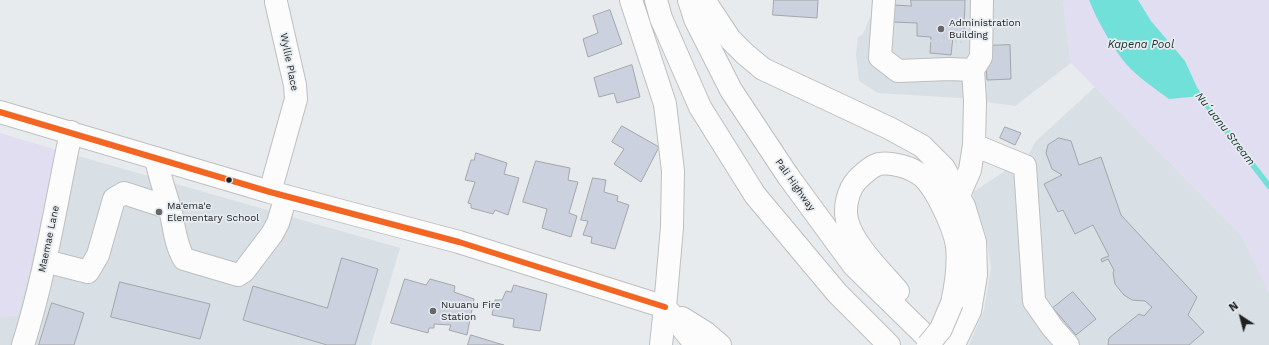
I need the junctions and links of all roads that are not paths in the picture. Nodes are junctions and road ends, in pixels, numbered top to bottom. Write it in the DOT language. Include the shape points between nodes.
graph roads {
  1 [pos="631,0"];
  2 [pos="656,0"];
  3 [pos="689,0"];
  4 [pos="704,0"];
  5 [pos="884,0"];
  6 [pos="982,0"];
  7 [pos="276,2"];
  8 [pos="973,70"];
  9 [pos="0,112"];
  10 [pos="71,132"];
  11 [pos="973,149"];
  12 [pos="156,158"];
  13 [pos="944,168"];
  14 [pos="278,194"];
  15 [pos="959,195"];
  16 [pos="170,208"];
  17 [pos="45,261"];
  18 [pos="665,307"];
  19 [pos="961,307"];
  20 [pos="23,345"];
  21 [pos="661,345"];
  22 [pos="696,345"];
  23 [pos="720,345"];
  24 [pos="889,345"];
  25 [pos="928,345"];
  26 [pos="935,345"];
  27 [pos="941,345"];
  28 [pos="952,345"];
  29 [pos="1068,345"];
  1 -- 18 [label="main road" via="664,104 673,171 672,227"];
  2 -- 24 [label="main road" via="661,18 700,107 755,195 837,293"];
  3 -- 26 [label="main road, Pali Highway" via="732,90 788,176 854,266"];
  4 -- 13 [label="main road" via="730,39 763,69 922,146"];
  5 -- 8 [label="main road" via="880,57 898,71"];
  6 -- 8 [label="main road" via="981,57"];
  7 -- 14 [label="main road, Wyllie Place" via="296,99"];
  8 -- 11 [label="main road"];
  9 -- 10 [label="main road"];
  10 -- 12 [label="main road"];
  10 -- 17 [label="main road, Maemae Lane"];
  11 -- 13 [label="main road"];
  11 -- 15 [label="main road" via="970,170"];
  11 -- 29 [label="main road" via="1025,166 1034,300"];
  12 -- 14 [label="main road"];
  12 -- 16 [label="main road"];
  13 -- 15 [label="main road"];
  14 -- 16 [label="main road, Wyllie Place" via="278,223 244,271 238,275 184,259 180,252"];
  14 -- 18 [label="main road" via="459,242"];
  15 -- 19 [label="main road" via="975,242 976,275"];
  16 -- 17 [label="main road" via="124,193 114,199 98,256 88,272"];
  17 -- 20 [label="main road, Maemae Lane"];
  18 -- 21 [label="main road"];
  18 -- 22 [label="main road"];
  18 -- 23 [label="main road"];
  19 -- 25 [label="main road, bridge"];
  19 -- 27 [label="main road" via="957,278 957,246 947,215 933,190 922,176 910,169 878,164 852,186 847,203 847,219 852,234 868,257 923,319"];
  19 -- 28 [label="main road" via="956,340"];
}
